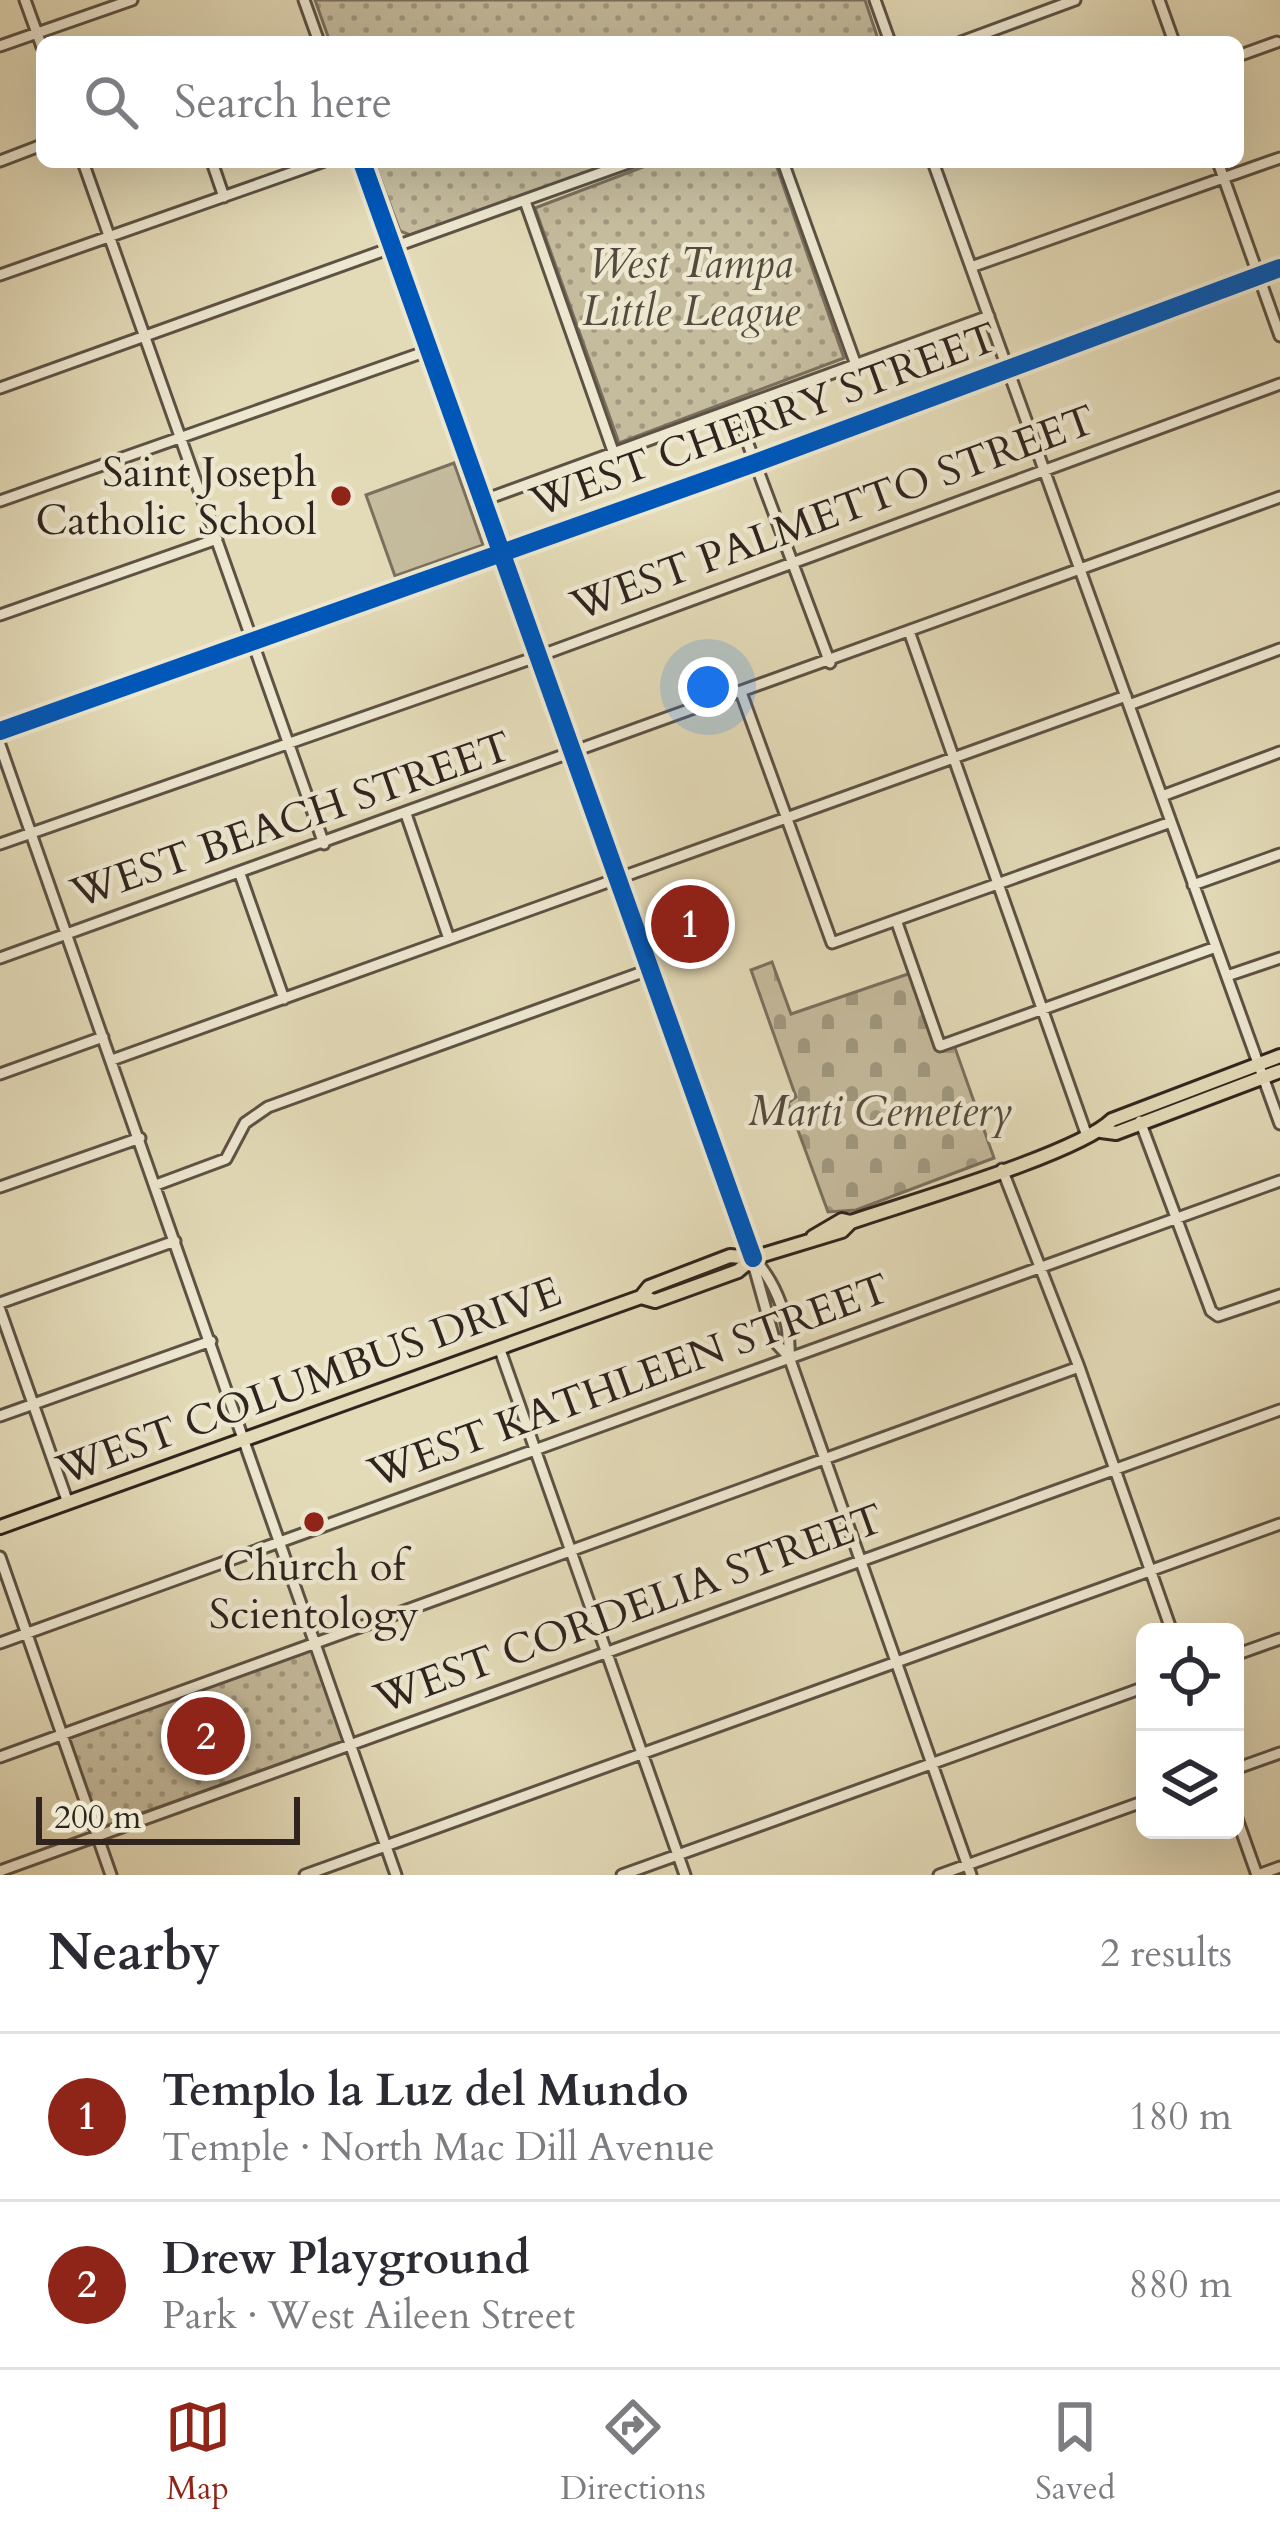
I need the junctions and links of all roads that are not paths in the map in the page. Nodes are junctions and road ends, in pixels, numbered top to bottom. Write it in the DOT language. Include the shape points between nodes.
graph roads {
  1 [pos="25,0"];
  2 [pos="132,0"];
  3 [pos="304,0"];
  4 [pos="875,0"];
  5 [pos="1075,0"];
  6 [pos="1159,0"];
  7 [pos="37,33"];
  8 [pos="38,36"];
  9 [pos="317,36"];
  10 [pos="888,36"];
  11 [pos="978,36"];
  12 [pos="1172,36"];
  13 [pos="1277,43"];
  14 [pos="0,46"];
  15 [pos="1244,54"];
  16 [pos="36,148"];
  17 [pos="1280,158"];
  18 [pos="0,161"];
  19 [pos="85,168"];
  20 [pos="214,168"];
  21 [pos="305,168"];
  22 [pos="364,168"];
  23 [pos="615,168"];
  24 [pos="786,168"];
  25 [pos="939,168"];
  26 [pos="1220,168"];
  27 [pos="1223,177"];
  28 [pos="224,196"];
  29 [pos="525,201"];
  30 [pos="110,237"];
  31 [pos="393,248"];
  32 [pos="971,267"];
  33 [pos="1280,268"];
  34 [pos="0,275"];
  35 [pos="1258,276"];
  36 [pos="989,316"];
  37 [pos="144,335"];
  38 [pos="1280,336"];
  39 [pos="430,350"];
  40 [pos="856,365"];
  41 [pos="1008,369"];
  42 [pos="1280,384"];
  43 [pos="0,388"];
  44 [pos="735,409"];
  45 [pos="181,438"];
  46 [pos="614,454"];
  47 [pos="755,463"];
  48 [pos="1045,470"];
  49 [pos="1280,497"];
  50 [pos="484,500"];
  51 [pos="0,501"];
  52 [pos="217,538"];
  53 [pos="502,553"];
  54 [pos="793,564"];
  55 [pos="1080,569"];
  56 [pos="0,615"];
  57 [pos="910,634"];
  58 [pos="253,642"];
  59 [pos="1280,650"];
  60 [pos="539,656"];
  61 [pos="830,663"];
  62 [pos="742,695"];
  63 [pos="1127,700"];
  64 [pos="0,731"];
  65 [pos="288,743"];
  66 [pos="0,745"];
  67 [pos="1280,752"];
  68 [pos="575,755"];
  69 [pos="953,758"];
  70 [pos="1162,796"];
  71 [pos="406,814"];
  72 [pos="786,819"];
  73 [pos="1171,822"];
  74 [pos="31,833"];
  75 [pos="0,844"];
  76 [pos="324,844"];
  77 [pos="1280,854"];
  78 [pos="240,874"];
  79 [pos="619,878"];
  80 [pos="998,884"];
  81 [pos="1193,885"];
  82 [pos="896,920"];
  83 [pos="68,934"];
  84 [pos="449,939"];
  85 [pos="1216,947"];
  86 [pos="0,958"];
  87 [pos="1280,958"];
  88 [pos="651,968"];
  89 [pos="1227,976"];
  90 [pos="284,998"];
  91 [pos="1044,1009"];
  92 [pos="103,1037"];
  93 [pos="1280,1056"];
  94 [pos="112,1060"];
  95 [pos="1261,1070"];
  96 [pos="1280,1071"];
  97 [pos="0,1074"];
  98 [pos="1139,1117"];
  99 [pos="1280,1124"];
  100 [pos="1094,1134"];
  101 [pos="140,1138"];
  102 [pos="1002,1169"];
  103 [pos="1280,1181"];
  104 [pos="156,1185"];
  105 [pos="0,1187"];
  106 [pos="1178,1221"];
  107 [pos="176,1241"];
  108 [pos="753,1258"];
  109 [pos="1042,1269"];
  110 [pos="1280,1295"];
  111 [pos="0,1306"];
  112 [pos="211,1341"];
  113 [pos="500,1347"];
  114 [pos="789,1357"];
  115 [pos="1079,1367"];
  116 [pos="32,1405"];
  117 [pos="1280,1410"];
  118 [pos="0,1416"];
  119 [pos="244,1441"];
  120 [pos="535,1449"];
  121 [pos="825,1458"];
  122 [pos="1115,1469"];
  123 [pos="68,1503"];
  124 [pos="1280,1524"];
  125 [pos="0,1527"];
  126 [pos="280,1543"];
  127 [pos="570,1550"];
  128 [pos="0,1558"];
  129 [pos="861,1560"];
  130 [pos="1150,1571"];
  131 [pos="1169,1623"];
  132 [pos="26,1634"];
  133 [pos="1280,1639"];
  134 [pos="314,1642"];
  135 [pos="0,1643"];
  136 [pos="606,1652"];
  137 [pos="1244,1652"];
  138 [pos="896,1662"];
  139 [pos="1136,1690"];
  140 [pos="61,1736"];
  141 [pos="350,1744"];
  142 [pos="642,1753"];
  143 [pos="1280,1753"];
  144 [pos="0,1757"];
  145 [pos="932,1763"];
  146 [pos="1244,1766"];
  147 [pos="1136,1805"];
  148 [pos="98,1836"];
  149 [pos="1244,1837"];
  150 [pos="386,1846"];
  151 [pos="678,1855"];
  152 [pos="1280,1867"];
  153 [pos="970,1870"];
  154 [pos="0,1871"];
  155 [pos="111,1875"];
  156 [pos="305,1875"];
  157 [pos="396,1875"];
  158 [pos="622,1875"];
  159 [pos="685,1875"];
  160 [pos="939,1875"];
  161 [pos="1258,1875"];
  1 -- 7 [label="street"];
  2 -- 7 [label="street"];
  3 -- 9 [label="street"];
  4 -- 10 [label="street"];
  5 -- 11 [label="street"];
  6 -- 12 [label="street"];
  7 -- 8 [label="street"];
  7 -- 14 [label="street"];
  13 -- 15 [label="street"];
  16 -- 18 [label="street"];
  17 -- 27 [label="street"];
  19 -- 30 [label="street"];
  20 -- 28 [label="street"];
  21 -- 28 [label="street"];
  22 -- 31 [label="street"];
  23 -- 29 [label="street"];
  24 -- 40 [label="street"];
  25 -- 32 [label="street"];
  26 -- 27 [label="street"];
  27 -- 32 [label="street"];
  27 -- 35 [label="street"];
  28 -- 30 [label="street"];
  29 -- 31 [label="street"];
  29 -- 46 [label="street"];
  30 -- 34 [label="street"];
  30 -- 37 [label="street"];
  31 -- 37 [label="street"];
  31 -- 39 [label="street"];
  32 -- 36 [label="street"];
  33 -- 35 [label="street, WEST CHERRY STREET"];
  35 -- 38 [label="street"];
  35 -- 41 [label="street, WEST CHERRY STREET"];
  36 -- 40 [label="street"];
  36 -- 41 [label="street"];
  37 -- 43 [label="street"];
  37 -- 45 [label="street"];
  39 -- 45 [label="street"];
  39 -- 50 [label="street"];
  40 -- 44 [label="street"];
  41 -- 47 [label="street, WEST CHERRY STREET"];
  41 -- 48 [label="street"];
  42 -- 48 [label="street, WEST PALMETTO STREET"];
  44 -- 46 [label="street"];
  44 -- 47 [label="street"];
  45 -- 51 [label="street"];
  45 -- 52 [label="street"];
  46 -- 50 [label="street"];
  47 -- 53 [label="street, WEST CHERRY STREET"];
  47 -- 54 [label="street"];
  48 -- 54 [label="street, WEST PALMETTO STREET"];
  48 -- 55 [label="street"];
  49 -- 55 [label="street, WEST BEACH STREET"];
  50 -- 53 [label="street"];
  52 -- 56 [label="street"];
  52 -- 58 [label="street"];
  53 -- 58 [label="street, WEST CHERRY STREET"];
  53 -- 60 [label="street"];
  54 -- 60 [label="street, WEST PALMETTO STREET"];
  54 -- 61 [label="street"];
  55 -- 57 [label="street, WEST BEACH STREET"];
  55 -- 63 [label="street"];
  57 -- 61 [label="street, WEST BEACH STREET"];
  57 -- 69 [label="street"];
  58 -- 64 [label="street, WEST CHERRY STREET"];
  58 -- 65 [label="street"];
  59 -- 63 [label="street"];
  60 -- 65 [label="street, WEST PALMETTO STREET"];
  60 -- 68 [label="street"];
  61 -- 62 [label="street, WEST BEACH STREET"];
  62 -- 68 [label="street, WEST BEACH STREET"];
  62 -- 72 [label="street"];
  63 -- 69 [label="street"];
  63 -- 70 [label="street"];
  65 -- 74 [label="street, WEST PALMETTO STREET"];
  65 -- 76 [label="street"];
  66 -- 74 [label="street"];
  67 -- 70 [label="street"];
  68 -- 71 [label="street, WEST BEACH STREET"];
  68 -- 79 [label="street"];
  69 -- 72 [label="street"];
  69 -- 80 [label="street"];
  70 -- 73 [label="street"];
  71 -- 76 [label="street, WEST BEACH STREET"];
  71 -- 84 [label="street"];
  72 -- 79 [label="street"];
  72 -- 82 [label="street" via="832,943"];
  73 -- 80 [label="street"];
  73 -- 81 [label="street"];
  74 -- 75 [label="street, WEST PALMETTO STREET"];
  74 -- 83 [label="street"];
  76 -- 78 [label="street, WEST BEACH STREET"];
  77 -- 81 [label="street"];
  78 -- 83 [label="street, WEST BEACH STREET"];
  78 -- 90 [label="street"];
  79 -- 84 [label="street"];
  79 -- 88 [label="street"];
  80 -- 82 [label="street"];
  80 -- 91 [label="street"];
  81 -- 85 [label="street"];
  82 -- 91 [label="street" via="940,1046"];
  83 -- 86 [label="street, WEST BEACH STREET"];
  83 -- 92 [label="street"];
  84 -- 90 [label="street"];
  85 -- 89 [label="street"];
  85 -- 91 [label="street"];
  87 -- 89 [label="street"];
  88 -- 104 [label="street" via="268,1107 245,1123 226,1159"];
  88 -- 108 [label="street"];
  89 -- 95 [label="street"];
  90 -- 94 [label="street"];
  91 -- 100 [label="street"];
  92 -- 94 [label="street"];
  92 -- 97 [label="street"];
  93 -- 95 [label="main road, WEST COLUMBUS DRIVE"];
  94 -- 101 [label="street"];
  95 -- 96 [label="main road, WEST COLUMBUS DRIVE"];
  95 -- 98 [label="main road, WEST COLUMBUS DRIVE"];
  95 -- 99 [label="street"];
  98 -- 100 [label="main road, WEST COLUMBUS DRIVE"];
  98 -- 106 [label="street"];
  100 -- 102 [label="main road, WEST COLUMBUS DRIVE"];
  101 -- 104 [label="street"];
  101 -- 105 [label="street"];
  102 -- 108 [label="main road, WEST COLUMBUS DRIVE"];
  102 -- 109 [label="street"];
  103 -- 106 [label="street, WEST KATHLEEN STREET"];
  104 -- 107 [label="street"];
  106 -- 109 [label="street, WEST KATHLEEN STREET"];
  106 -- 110 [label="street" via="1211,1311 1218,1316"];
  107 -- 111 [label="street"];
  107 -- 112 [label="street"];
  108 -- 113 [label="main road, WEST COLUMBUS DRIVE" via="730,1256"];
  108 -- 114 [label="street" via="768,1273 790,1336"];
  109 -- 114 [label="street, WEST KATHLEEN STREET"];
  109 -- 115 [label="street"];
  111 -- 116 [label="street"];
  112 -- 116 [label="street"];
  112 -- 119 [label="street"];
  113 -- 119 [label="main road, WEST COLUMBUS DRIVE"];
  113 -- 120 [label="street"];
  114 -- 120 [label="street, WEST KATHLEEN STREET"];
  114 -- 121 [label="street"];
  115 -- 121 [label="street"];
  115 -- 122 [label="street"];
  116 -- 118 [label="street"];
  116 -- 123 [label="street"];
  117 -- 122 [label="street, WEST CORDELIA STREET"];
  119 -- 123 [label="main road, WEST COLUMBUS DRIVE"];
  119 -- 126 [label="street"];
  120 -- 126 [label="street, WEST KATHLEEN STREET"];
  120 -- 127 [label="street"];
  121 -- 127 [label="street"];
  121 -- 129 [label="street"];
  122 -- 129 [label="street, WEST CORDELIA STREET"];
  122 -- 130 [label="street"];
  123 -- 125 [label="main road, WEST COLUMBUS DRIVE"];
  124 -- 130 [label="street"];
  126 -- 132 [label="street, WEST KATHLEEN STREET"];
  126 -- 134 [label="street"];
  127 -- 134 [label="street"];
  127 -- 136 [label="street"];
  128 -- 132 [label="street"];
  129 -- 136 [label="street, WEST CORDELIA STREET"];
  129 -- 138 [label="street"];
  130 -- 131 [label="street"];
  130 -- 138 [label="street"];
  132 -- 135 [label="street, WEST KATHLEEN STREET"];
  132 -- 140 [label="street"];
  133 -- 137 [label="street"];
  134 -- 140 [label="street"];
  134 -- 141 [label="street"];
  136 -- 141 [label="street, WEST CORDELIA STREET"];
  136 -- 142 [label="street"];
  138 -- 142 [label="street"];
  138 -- 145 [label="street"];
  139 -- 145 [label="street"];
  140 -- 144 [label="street"];
  140 -- 148 [label="street"];
  141 -- 148 [label="street, WEST CORDELIA STREET"];
  141 -- 150 [label="street"];
  142 -- 150 [label="street"];
  142 -- 151 [label="street"];
  143 -- 146 [label="street"];
  145 -- 151 [label="street"];
  145 -- 153 [label="street"];
  147 -- 153 [label="street"];
  148 -- 154 [label="street, WEST CORDELIA STREET"];
  148 -- 155 [label="street"];
  149 -- 161 [label="street"];
  150 -- 156 [label="street"];
  150 -- 157 [label="street"];
  151 -- 158 [label="street"];
  151 -- 159 [label="street"];
  152 -- 161 [label="street"];
  153 -- 160 [label="street"];
}
